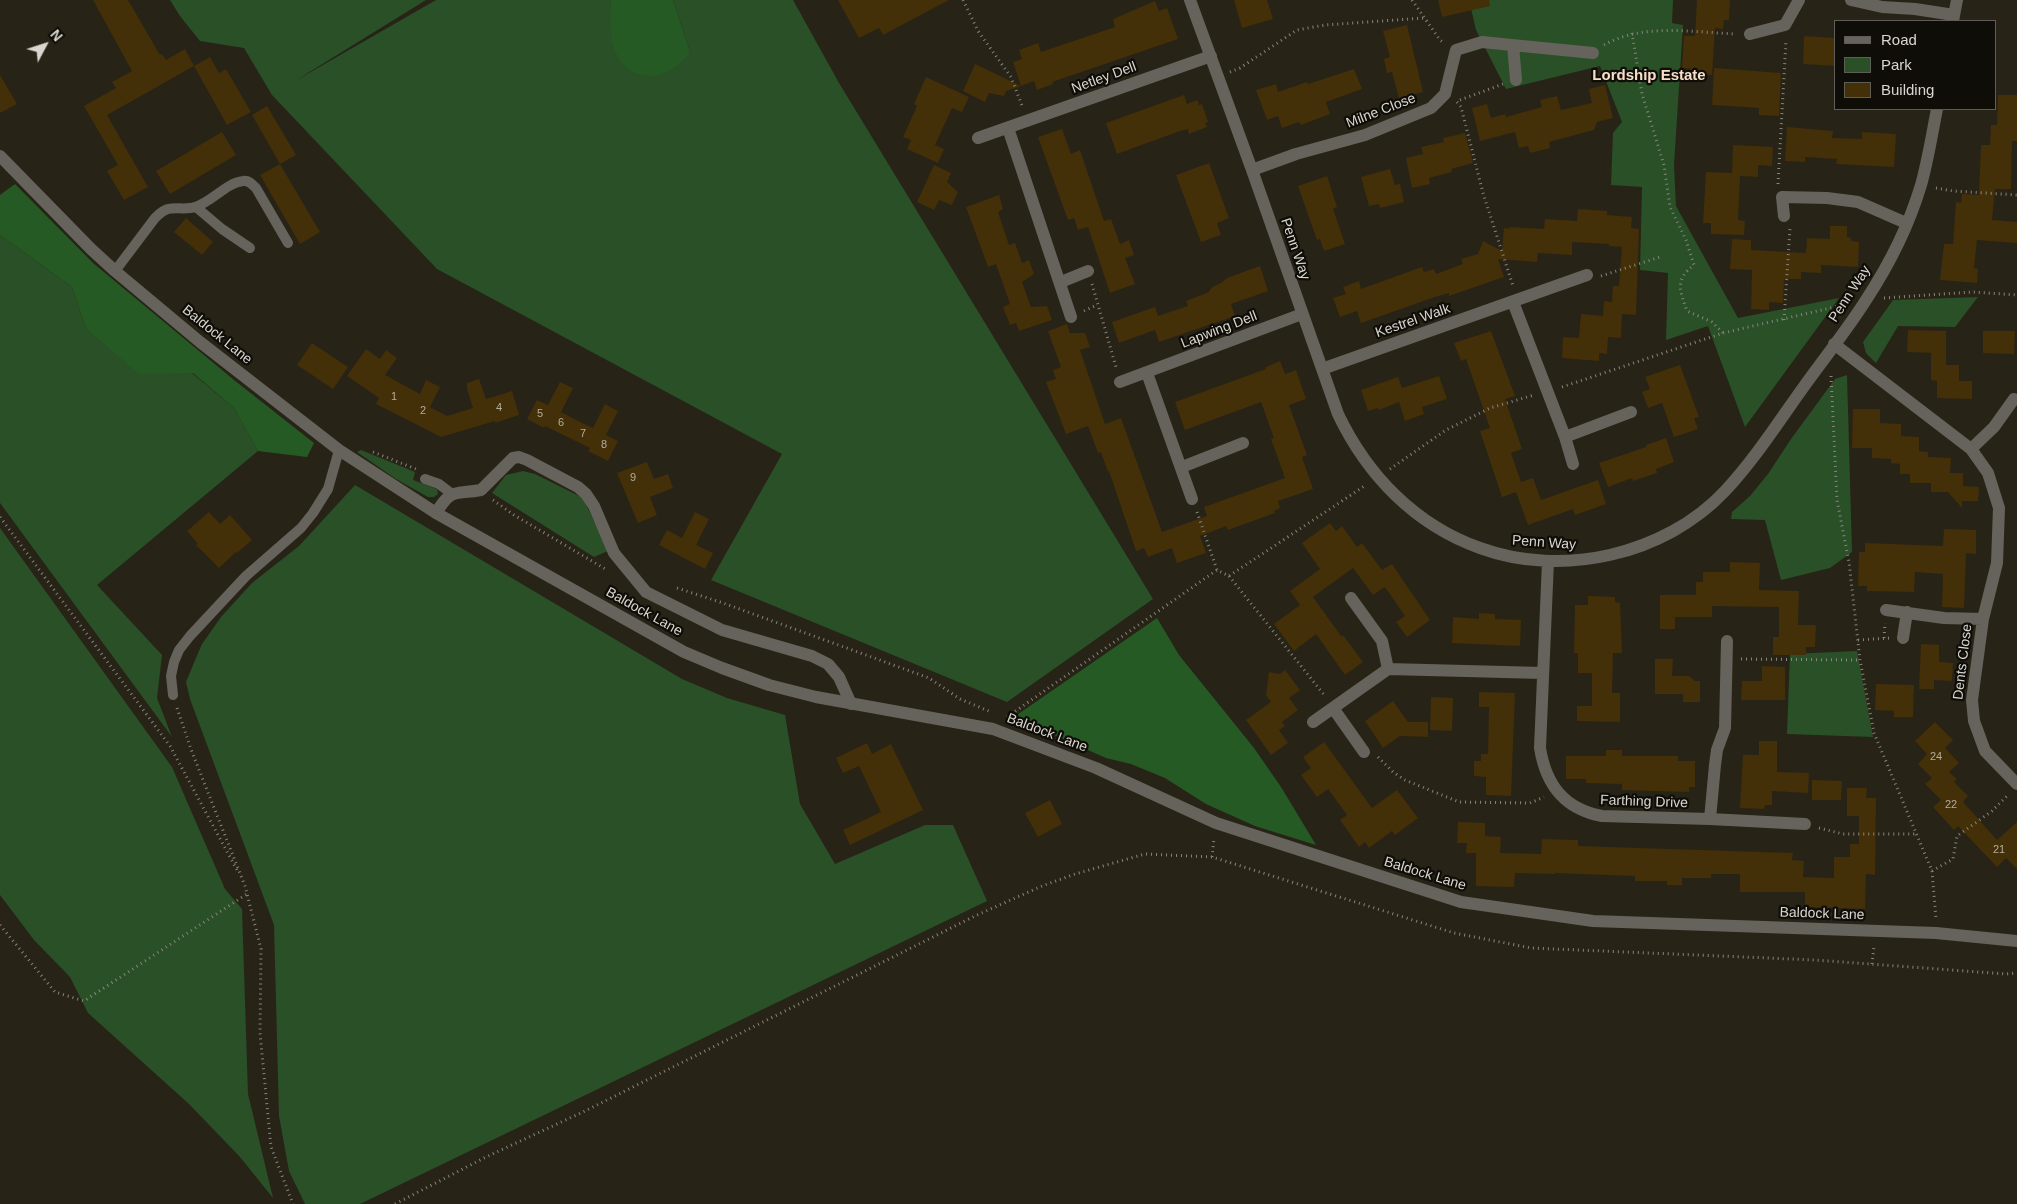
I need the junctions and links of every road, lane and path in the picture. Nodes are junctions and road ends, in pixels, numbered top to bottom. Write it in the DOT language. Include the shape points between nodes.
graph roads {
  1 [pos="963,0"];
  2 [pos="1190,0"];
  3 [pos="1412,0"];
  4 [pos="1799,0"];
  5 [pos="1851,0"];
  6 [pos="1957,0"];
  7 [pos="1424,18"];
  8 [pos="1953,18"];
  9 [pos="1785,25"];
  10 [pos="1632,33"];
  11 [pos="1750,34"];
  12 [pos="1513,45"];
  13 [pos="1456,50"];
  14 [pos="1593,53"];
  15 [pos="1211,56"];
  16 [pos="1218,77"];
  17 [pos="1516,80"];
  18 [pos="1445,94"];
  19 [pos="1458,102"];
  20 [pos="1936,110"];
  21 [pos="1028,121"];
  22 [pos="1008,128"];
  23 [pos="978,138"];
  24 [pos="0,156"];
  25 [pos="1252,170"];
  26 [pos="1921,185"];
  27 [pos="2017,195"];
  28 [pos="1782,197"];
  29 [pos="196,207"];
  30 [pos="1784,216"];
  31 [pos="1906,223"];
  32 [pos="288,243"];
  33 [pos="250,248"];
  34 [pos="1660,257"];
  35 [pos="115,271"];
  36 [pos="1088,271"];
  37 [pos="1587,275"];
  38 [pos="1061,282"];
  39 [pos="2017,295"];
  40 [pos="1866,300"];
  41 [pos="1513,302"];
  42 [pos="1302,314"];
  43 [pos="1071,317"];
  44 [pos="1784,320"];
  45 [pos="1723,333"];
  46 [pos="1832,347"];
  47 [pos="1322,369"];
  48 [pos="1146,373"];
  49 [pos="1120,382"];
  50 [pos="1547,392"];
  51 [pos="2014,399"];
  52 [pos="1630,412"];
  53 [pos="1565,437"];
  54 [pos="1244,443"];
  55 [pos="1970,449"];
  56 [pos="338,450"];
  57 [pos="371,451"];
  58 [pos="1573,464"];
  59 [pos="1182,467"];
  60 [pos="423,475"];
  61 [pos="1378,477"];
  62 [pos="481,490"];
  63 [pos="452,494"];
  64 [pos="1192,499"];
  65 [pos="436,513"];
  66 [pos="0,517"];
  67 [pos="1548,561"];
  68 [pos="1217,570"];
  69 [pos="1228,576"];
  70 [pos="634,580"];
  71 [pos="673,587"];
  72 [pos="1351,598"];
  73 [pos="1886,610"];
  74 [pos="1907,612"];
  75 [pos="1983,619"];
  76 [pos="1903,638"];
  77 [pos="1858,640"];
  78 [pos="1727,641"];
  79 [pos="1726,659"];
  80 [pos="1860,660"];
  81 [pos="1388,669"];
  82 [pos="1543,673"];
  83 [pos="173,695"];
  84 [pos="852,704"];
  85 [pos="1333,708"];
  86 [pos="1007,718"];
  87 [pos="1016,722"];
  88 [pos="1313,722"];
  89 [pos="993,728"];
  90 [pos="1364,752"];
  91 [pos="1554,788"];
  92 [pos="2014,788"];
  93 [pos="1710,819"];
  94 [pos="1804,824"];
  95 [pos="1915,834"];
  96 [pos="1932,871"];
  97 [pos="245,886"];
  98 [pos="247,894"];
  99 [pos="0,925"];
  100 [pos="1936,933"];
  101 [pos="2017,941"];
  102 [pos="2017,973"];
  103 [pos="292,1204"];
  104 [pos="395,1204"];
  1 -- 21 [label="path" via="978,31 1012,77"];
  2 -- 15 [label="street, Penn Way"];
  3 -- 7 [label="path"];
  4 -- 9 [label="street"];
  5 -- 8 [label="street" via="1882,7 1915,8"];
  6 -- 8 [label="street"];
  7 -- 13 [label="path" via="1440,40"];
  7 -- 16 [label="path" via="1296,30 1240,68"];
  9 -- 11 [label="street"];
  9 -- 28 [label="path" via="1778,181"];
  10 -- 11 [label="path" via="1653,30"];
  10 -- 14 [label="path" via="1618,37"];
  10 -- 45 [label="path" via="1642,94 1664,165 1670,207 1694,265 1684,272 1680,289 1687,311 1712,322"];
  12 -- 13 [label="street" via="1482,42"];
  12 -- 14 [label="street"];
  12 -- 17 [label="street"];
  13 -- 18 [label="street"];
  15 -- 16 [label="street, Penn Way"];
  15 -- 21 [label="street, Netley Dell"];
  16 -- 25 [label="street, Penn Way"];
  17 -- 19 [label="path" via="1466,96"];
  18 -- 19 [label="path"];
  18 -- 25 [label="street, Milne Close" via="1431,108 1391,126"];
  19 -- 41 [label="path" via="1462,107 1483,193 1513,283"];
  20 -- 26 [label="street, Penn Way"];
  21 -- 22 [label="street, Netley Dell"];
  22 -- 23 [label="street, Netley Dell"];
  22 -- 38 [label="street"];
  24 -- 35 [label="street, Baldock Lane"];
  25 -- 42 [label="street, Penn Way"];
  26 -- 27 [label="path" via="1953,191"];
  26 -- 31 [label="street, Penn Way"];
  28 -- 30 [label="street"];
  28 -- 31 [label="street" via="1858,202"];
  29 -- 32 [label="lane" via="245,180 256,188"];
  29 -- 33 [label="lane" via="222,230"];
  29 -- 35 [label="lane" via="167,209 159,214"];
  30 -- 44 [label="path" via="1791,230"];
  31 -- 40 [label="street, Penn Way" via="1898,244"];
  34 -- 37 [label="path" via="1595,278"];
  35 -- 56 [label="street, Baldock Lane"];
  36 -- 38 [label="street"];
  36 -- 49 [label="path"];
  37 -- 41 [label="street, Kestrel Walk"];
  38 -- 43 [label="street"];
  39 -- 40 [label="path" via="1972,292"];
  40 -- 44 [label="path"];
  40 -- 46 [label="street, Penn Way"];
  41 -- 47 [label="street, Kestrel Walk"];
  41 -- 50 [label="street"];
  42 -- 47 [label="street, Penn Way"];
  42 -- 48 [label="street, Lapwing Dell"];
  44 -- 45 [label="path"];
  45 -- 50 [label="path"];
  46 -- 55 [label="street, Dents Close"];
  46 -- 67 [label="street, Penn Way" via="1740,474 1724,493 1697,515 1674,531 1613,555"];
  46 -- 77 [label="path" via="1837,500 1849,562"];
  47 -- 61 [label="street, Penn Way" via="1350,438"];
  48 -- 49 [label="street, Lapwing Dell"];
  48 -- 59 [label="street"];
  50 -- 53 [label="street"];
  50 -- 61 [label="path" via="1490,408 1446,430"];
  51 -- 55 [label="street" via="1994,427"];
  52 -- 53 [label="street"];
  53 -- 58 [label="street"];
  54 -- 59 [label="street"];
  55 -- 75 [label="street, Dents Close" via="1988,473 1999,508 1997,563"];
  56 -- 65 [label="street, Baldock Lane"];
  56 -- 83 [label="lane" via="328,489 313,513 301,528 246,576 180,650 171,676"];
  57 -- 60 [label="path"];
  59 -- 64 [label="street"];
  60 -- 63 [label="lane"];
  61 -- 67 [label="street, Penn Way" via="1415,513 1465,543 1493,553"];
  61 -- 69 [label="path"];
  62 -- 63 [label="street"];
  62 -- 70 [label="path" via="514,515 606,570"];
  62 -- 70 [label="street, Baldock Lane" via="506,464 518,457 578,487 594,506 614,553"];
  63 -- 65 [label="street" via="446,497"];
  64 -- 68 [label="path"];
  65 -- 84 [label="street, Baldock Lane" via="684,652 769,685"];
  66 -- 97 [label="path" via="170,746"];
  67 -- 82 [label="street, Farthing Drive"];
  68 -- 69 [label="path"];
  68 -- 86 [label="path"];
  69 -- 85 [label="path"];
  70 -- 84 [label="street, Baldock Lane" via="654,597 722,630 812,656 828,664 839,677"];
  71 -- 86 [label="path" via="723,602 928,678 960,699"];
  72 -- 81 [label="street" via="1382,641"];
  73 -- 74 [label="street, Dents Close"];
  74 -- 75 [label="street, Dents Close" via="1944,618"];
  74 -- 76 [label="street"];
  75 -- 92 [label="street, Dents Close" via="1972,700 1974,721 1985,751"];
  76 -- 77 [label="path"];
  77 -- 80 [label="path"];
  78 -- 79 [label="street"];
  79 -- 80 [label="path"];
  79 -- 93 [label="street" via="1725,728 1714,765"];
  80 -- 95 [label="path" via="1874,733"];
  81 -- 82 [label="street"];
  81 -- 85 [label="street"];
  82 -- 91 [label="street, Farthing Drive" via="1540,748"];
  83 -- 97 [label="path"];
  84 -- 89 [label="street, Baldock Lane"];
  85 -- 88 [label="street"];
  85 -- 90 [label="street"];
  86 -- 87 [label="path"];
  86 -- 89 [label="path"];
  89 -- 100 [label="street, Baldock Lane" via="1096,768 1216,823 1461,902 1593,921"];
  90 -- 91 [label="path" via="1381,757 1393,772 1405,780 1459,802 1530,802 1547,795"];
  91 -- 93 [label="street, Farthing Drive" via="1569,804 1589,814 1625,818"];
  92 -- 96 [label="path" via="1992,812 1957,836 1953,859"];
  93 -- 94 [label="street, Farthing Drive"];
  94 -- 95 [label="path" via="1843,834"];
  95 -- 96 [label="path"];
  96 -- 100 [label="path"];
  97 -- 98 [label="path"];
  98 -- 99 [label="path" via="84,1001 55,992"];
  98 -- 103 [label="path" via="261,949 260,1032 272,1147"];
  100 -- 101 [label="street, Baldock Lane"];
  102 -- 104 [label="path" via="1815,960 1532,948 1454,932 1212,857 1145,854 1058,880 975,916"];
}
